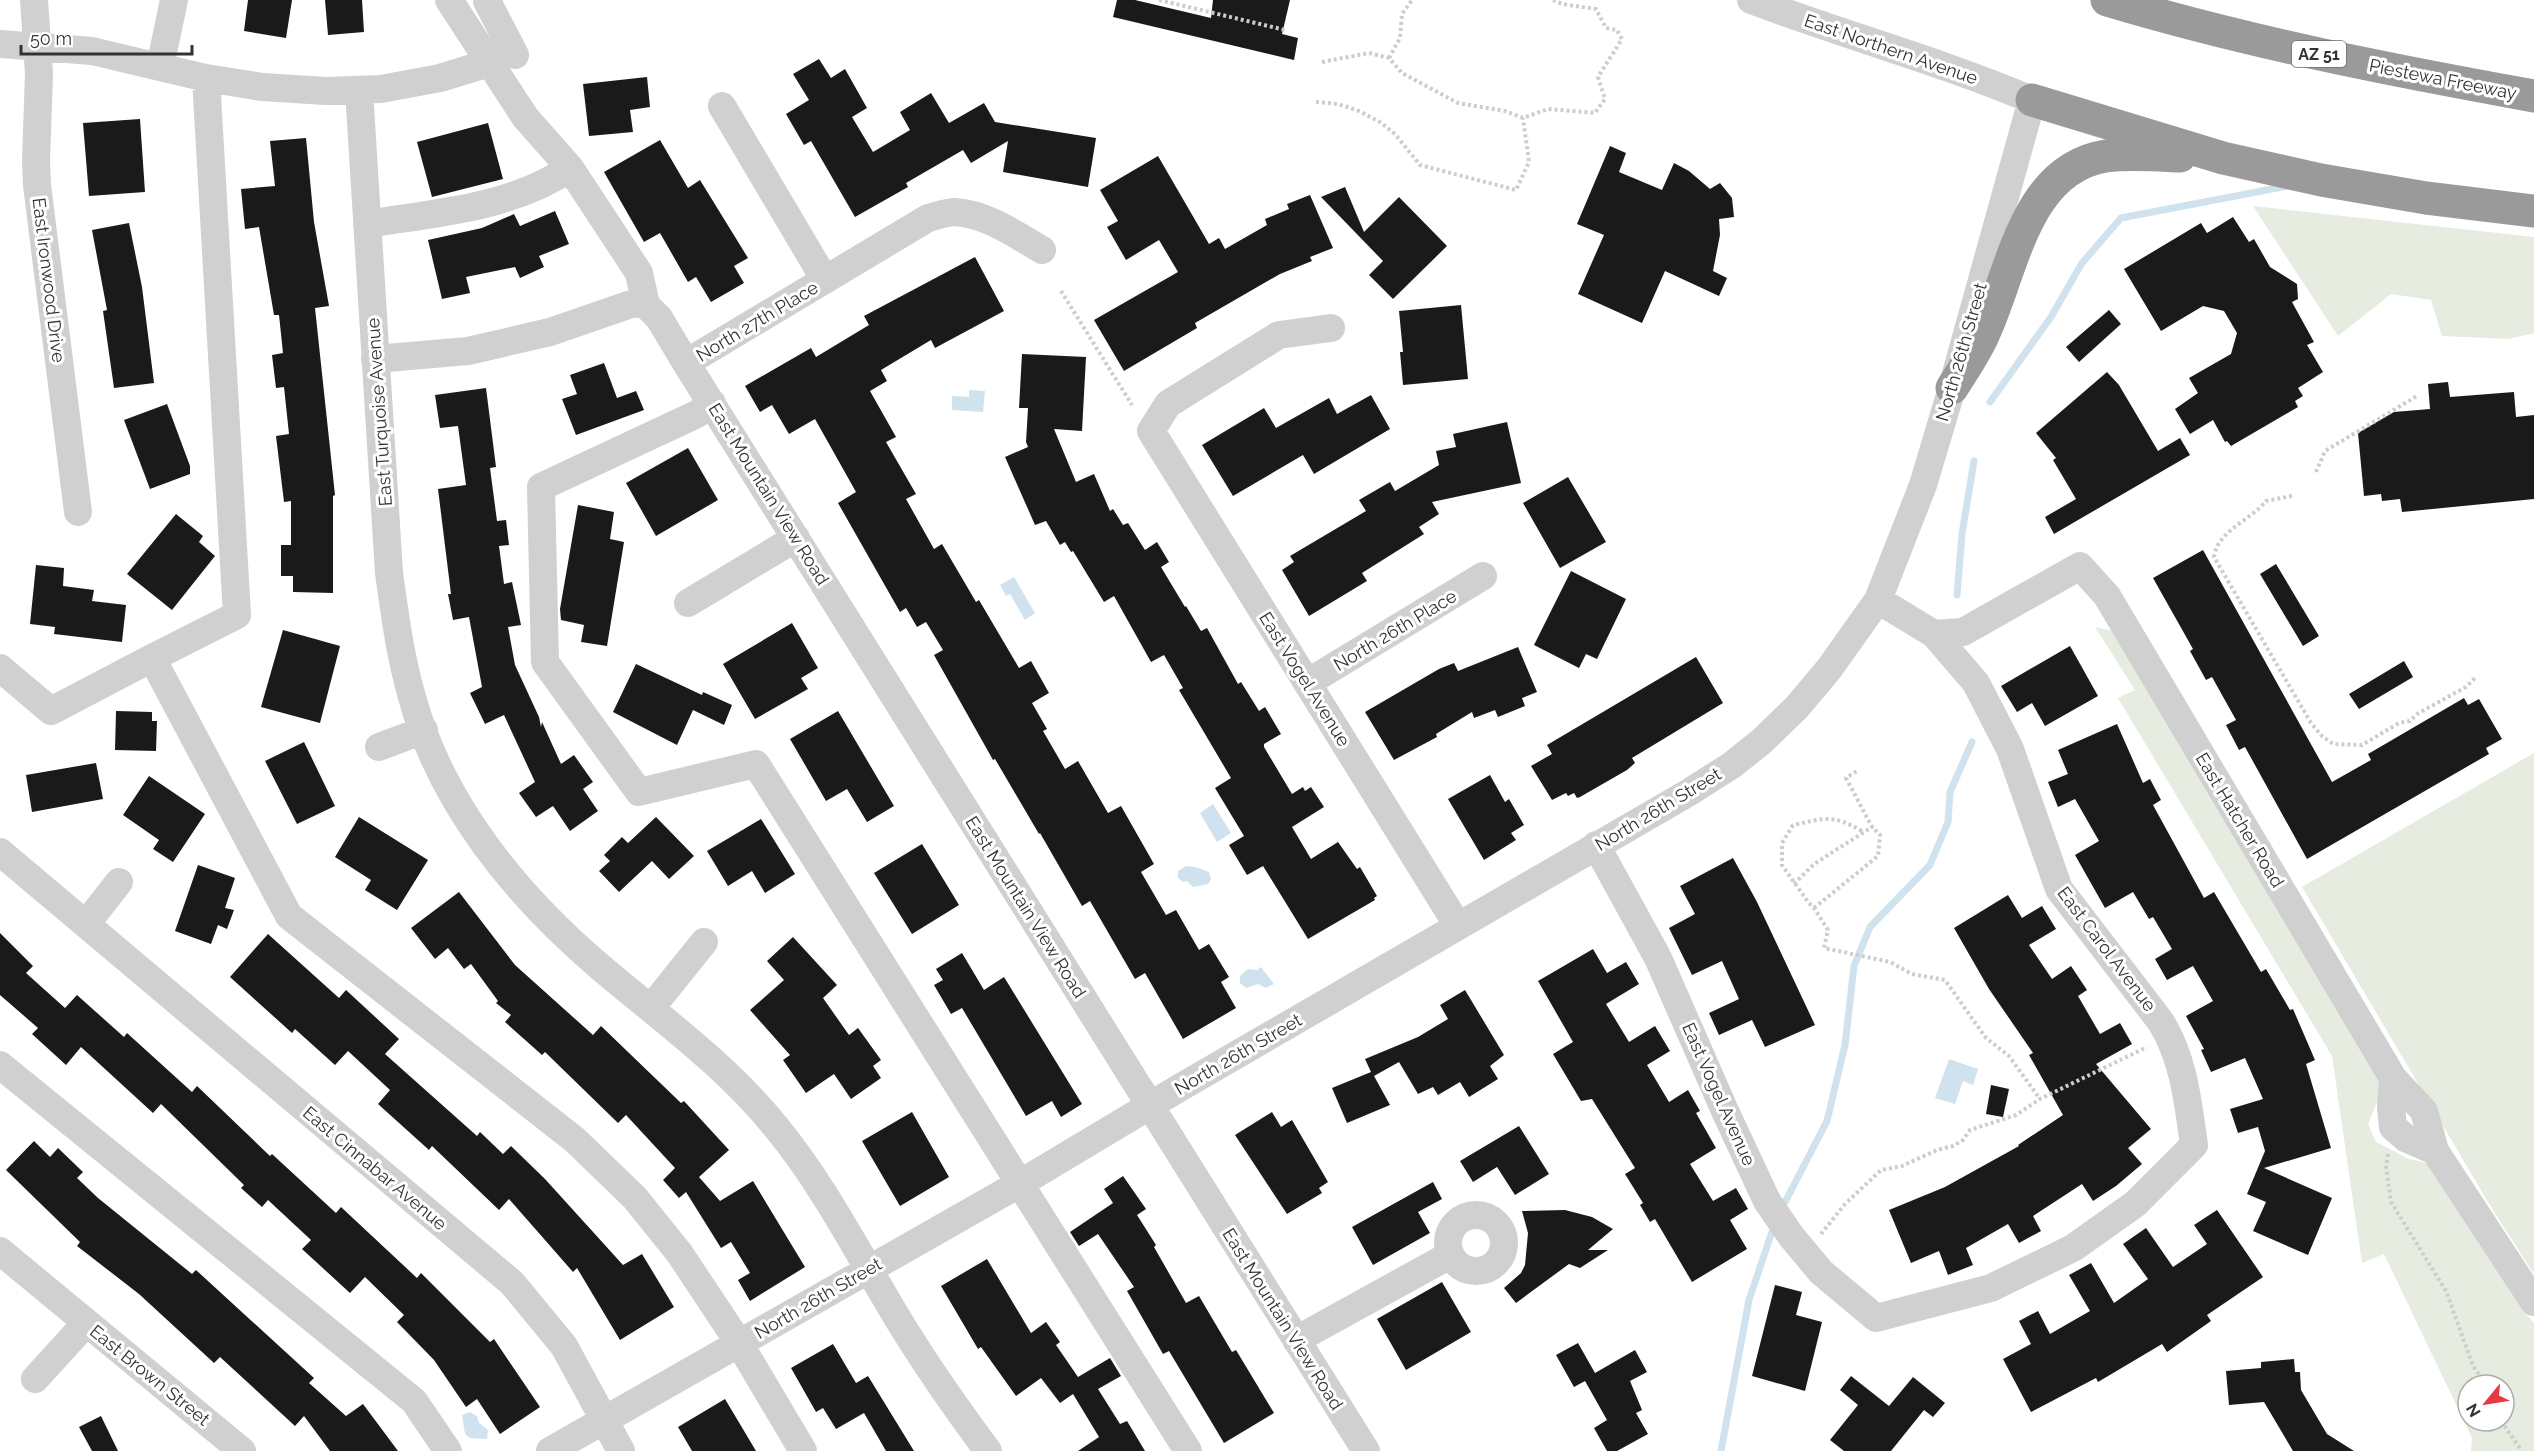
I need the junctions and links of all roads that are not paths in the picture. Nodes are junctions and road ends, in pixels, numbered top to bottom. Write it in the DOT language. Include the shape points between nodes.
graph roads {
  1 [pos="34,0"];
  2 [pos="174,0"];
  3 [pos="449,0"];
  4 [pos="489,0"];
  5 [pos="1751,0"];
  6 [pos="2107,0"];
  7 [pos="0,44"];
  8 [pos="37,46"];
  9 [pos="501,60"];
  10 [pos="160,67"];
  11 [pos="206,78"];
  12 [pos="359,90"];
  13 [pos="2534,96"];
  14 [pos="2032,100"];
  15 [pos="722,106"];
  16 [pos="2223,158"];
  17 [pos="570,168"];
  18 [pos="2534,211"];
  19 [pos="367,224"];
  20 [pos="1042,250"];
  21 [pos="825,280"];
  22 [pos="646,305"];
  23 [pos="1331,328"];
  24 [pos="375,359"];
  25 [pos="687,363"];
  26 [pos="1952,388"];
  27 [pos="712,404"];
  28 [pos="78,512"];
  29 [pos="796,538"];
  30 [pos="1483,576"];
  31 [pos="1878,600"];
  32 [pos="688,603"];
  33 [pos="1934,634"];
  34 [pos="152,658"];
  35 [pos="0,668"];
  36 [pos="1307,683"];
  37 [pos="424,730"];
  38 [pos="379,747"];
  39 [pos="1596,845"];
  40 [pos="0,852"];
  41 [pos="119,882"];
  42 [pos="86,924"];
  43 [pos="1458,926"];
  44 [pos="704,942"];
  45 [pos="651,1008"];
  46 [pos="0,1065"];
  47 [pos="2393,1078"];
  48 [pos="1150,1106"];
  49 [pos="2435,1151"];
  50 [pos="1019,1184"];
  51 [pos="0,1251"];
  52 [pos="1450,1256"];
  53 [pos="868,1269"];
  54 [pos="2534,1302"];
  55 [pos="1876,1318"];
  56 [pos="86,1323"];
  57 [pos="1296,1340"];
  58 [pos="739,1343"];
  59 [pos="35,1379"];
  60 [pos="604,1420"];
  61 [pos="238,1450"];
  62 [pos="448,1451"];
  63 [pos="550,1451"];
  64 [pos="621,1451"];
  65 [pos="803,1451"];
  66 [pos="988,1451"];
  67 [pos="1188,1451"];
  68 [pos="1366,1451"];
  1 -- 8 [label="street, East Ironwood Drive"];
  2 -- 10 [label="street"];
  3 -- 9 [label="street"];
  4 -- 9 [label="street"];
  5 -- 14 [label="street, East Northern Avenue"];
  6 -- 13 [label="highway, Piestewa Freeway / AZ 51" via="2277,46"];
  7 -- 8 [label="street"];
  8 -- 10 [label="street" via="92,51"];
  8 -- 28 [label="street, East Ironwood Drive" via="37,185"];
  9 -- 12 [label="street" via="440,78"];
  9 -- 17 [label="street" via="535,130"];
  10 -- 11 [label="street"];
  11 -- 12 [label="street" via="262,87 326,92"];
  11 -- 34 [label="street" via="237,615"];
  12 -- 19 [label="street, East Turquoise Avenue"];
  14 -- 16 [label="highway"];
  14 -- 26 [label="street, North 26th Street"];
  15 -- 21 [label="street"];
  16 -- 18 [label="highway" via="2320,180"];
  16 -- 26 [label="highway" via="2105,156 2075,167 2045,191 2023,228 1984,334"];
  17 -- 19 [label="street" via="543,185 496,200"];
  17 -- 22 [label="street" via="639,273"];
  19 -- 24 [label="street, East Turquoise Avenue"];
  20 -- 21 [label="street, North 27th Place" via="992,223 953,212 928,218"];
  21 -- 25 [label="street, North 27th Place"];
  22 -- 24 [label="street" via="621,306 550,332 468,351"];
  22 -- 25 [label="street, North 27th Place" via="659,318"];
  23 -- 36 [label="street, East Vogel Avenue" via="1279,334 1168,404 1151,431"];
  24 -- 37 [label="street, East Turquoise Avenue" via="389,573 399,642"];
  25 -- 27 [label="street, East Mountain View Road"];
  26 -- 31 [label="street, North 26th Street" via="1913,514"];
  27 -- 29 [label="street, East Mountain View Road"];
  27 -- 50 [label="street" via="541,487 545,662 639,792 756,764"];
  29 -- 32 [label="street"];
  29 -- 48 [label="street, East Mountain View Road"];
  30 -- 36 [label="street, North 26th Place"];
  31 -- 33 [label="street"];
  31 -- 39 [label="street, North 26th Street" via="1829,669 1761,741 1732,765"];
  33 -- 47 [label="street, East Hatcher Road" via="1968,631 2080,566 2107,596"];
  33 -- 55 [label="street, East Carol Avenue" via="1976,683 2010,749 2059,889 2170,1036 2184,1080 2194,1144 2135,1204 2073,1248 1991,1288"];
  34 -- 35 [label="street" via="51,711"];
  34 -- 58 [label="street" via="289,916 575,1140 635,1198 680,1254"];
  36 -- 43 [label="street, East Vogel Avenue"];
  37 -- 38 [label="street"];
  37 -- 45 [label="street, East Turquoise Avenue" via="450,788 498,865 549,920"];
  39 -- 43 [label="street, North 26th Street"];
  39 -- 55 [label="street, East Vogel Avenue" via="1658,958 1767,1201 1821,1272"];
  40 -- 42 [label="street, East Cinnabar Avenue"];
  41 -- 42 [label="street"];
  42 -- 60 [label="street, East Cinnabar Avenue" via="512,1284 564,1346"];
  43 -- 48 [label="street, North 26th Street"];
  44 -- 45 [label="street"];
  45 -- 53 [label="street, East Turquoise Avenue" via="710,1057 774,1124 827,1198"];
  46 -- 62 [label="street" via="414,1401"];
  47 -- 49 [label="street, East Hatcher Road" via="2424,1111"];
  47 -- 49 [label="street" via="2393,1127 2407,1139"];
  48 -- 50 [label="street, North 26th Street"];
  48 -- 57 [label="street, East Mountain View Road"];
  49 -- 54 [label="street, East Hatcher Road"];
  50 -- 53 [label="street, North 26th Street"];
  50 -- 67 [label="street"];
  51 -- 56 [label="street, East Brown Street"];
  52 -- 57 [label="street"];
  53 -- 58 [label="street, North 26th Street"];
  53 -- 66 [label="street, East Turquoise Avenue" via="940,1387"];
  56 -- 59 [label="street, East Brown Street"];
  56 -- 61 [label="street, East Brown Street"];
  57 -- 68 [label="street, East Mountain View Road"];
  58 -- 60 [label="street, North 26th Street"];
  58 -- 65 [label="street"];
  60 -- 63 [label="street, North 26th Street"];
  60 -- 64 [label="street, East Cinnabar Avenue"];
}
